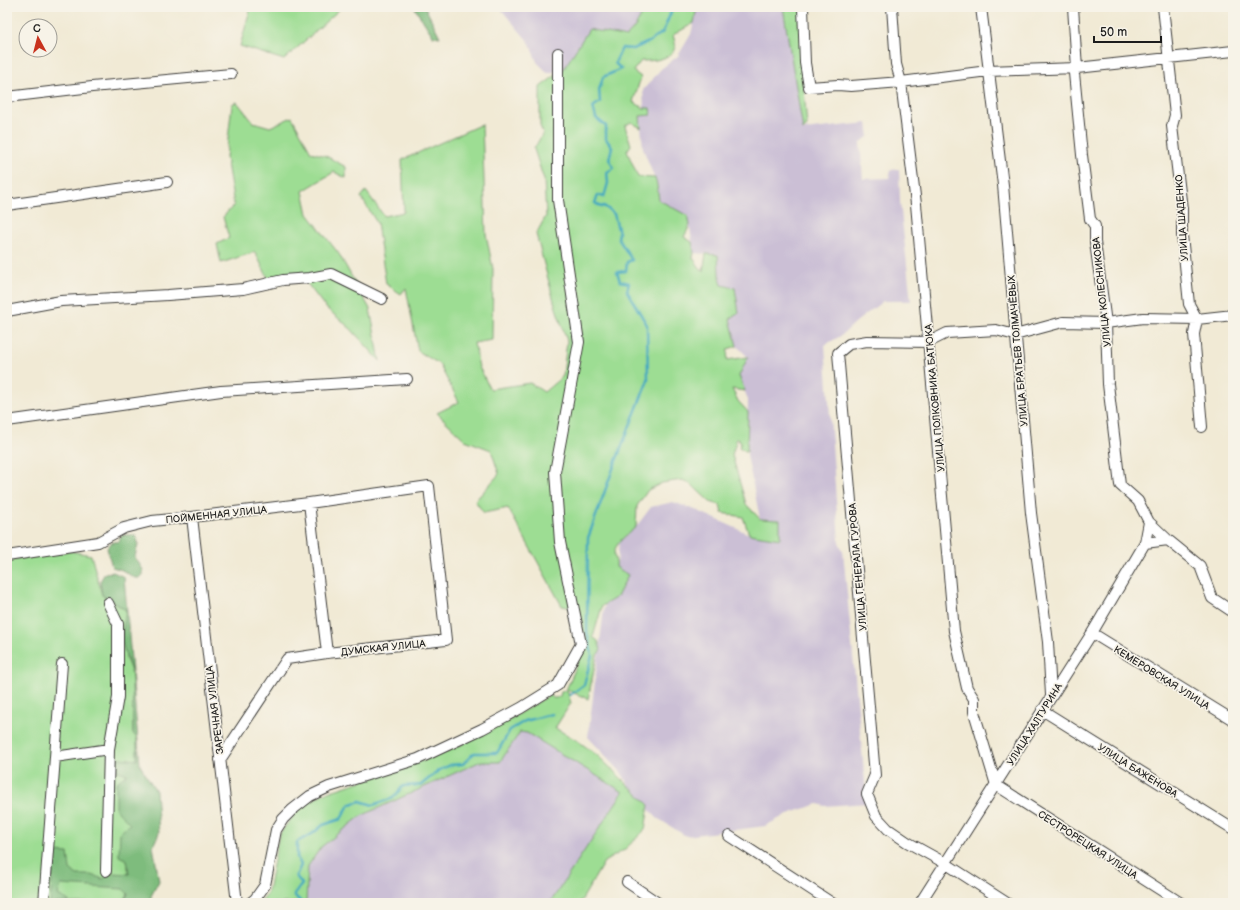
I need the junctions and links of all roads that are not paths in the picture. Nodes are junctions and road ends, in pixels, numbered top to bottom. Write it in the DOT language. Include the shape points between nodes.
graph roads {
  1 [pos="803,7"];
  2 [pos="892,7"];
  3 [pos="981,7"];
  4 [pos="1073,7"];
  5 [pos="1163,7"];
  6 [pos="1233,52"];
  7 [pos="558,53"];
  8 [pos="1169,58"];
  9 [pos="1077,68"];
  10 [pos="988,71"];
  11 [pos="231,74"];
  12 [pos="901,82"];
  13 [pos="7,97"];
  14 [pos="167,182"];
  15 [pos="7,205"];
  16 [pos="382,299"];
  17 [pos="7,311"];
  18 [pos="1233,315"];
  19 [pos="1197,318"];
  20 [pos="1106,323"];
  21 [pos="1015,335"];
  22 [pos="929,342"];
  23 [pos="407,379"];
  24 [pos="7,421"];
  25 [pos="1202,427"];
  26 [pos="429,486"];
  27 [pos="309,503"];
  28 [pos="192,517"];
  29 [pos="1149,522"];
  30 [pos="1168,540"];
  31 [pos="1145,543"];
  32 [pos="7,556"];
  33 [pos="108,603"];
  34 [pos="1233,612"];
  35 [pos="1092,633"];
  36 [pos="327,653"];
  37 [pos="62,664"];
  38 [pos="1051,696"];
  39 [pos="1042,710"];
  40 [pos="1233,720"];
  41 [pos="110,749"];
  42 [pos="55,758"];
  43 [pos="220,760"];
  44 [pos="996,784"];
  45 [pos="1233,830"];
  46 [pos="729,836"];
  47 [pos="945,863"];
  48 [pos="106,871"];
  49 [pos="627,882"];
  50 [pos="44,903"];
  51 [pos="237,903"];
  52 [pos="250,903"];
  53 [pos="658,903"];
  54 [pos="832,903"];
  55 [pos="920,903"];
  56 [pos="1008,903"];
  57 [pos="1181,903"];
  1 -- 12 [label="street" via="805,64 809,88"];
  2 -- 12 [label="street, УЛИЦА ПОЛКОВНИКА БАТЮКА" via="896,64"];
  3 -- 10 [label="street, УЛИЦА БРАТЬЕВ ТОЛМАЧЁВЫХ"];
  4 -- 9 [label="street, УЛИЦА КОЛЕСНИКОВА"];
  5 -- 8 [label="street, УЛИЦА ШАДЕНКО"];
  6 -- 8 [label="street"];
  7 -- 52 [label="street" via="558,200 578,342 555,472 560,542 580,644 558,685 520,708 418,759 329,787 310,796 282,819 276,830 265,885"];
  8 -- 9 [label="street"];
  8 -- 19 [label="street, УЛИЦА ШАДЕНКО" via="1175,115 1172,126 1182,209 1189,304"];
  9 -- 10 [label="street"];
  9 -- 20 [label="street, УЛИЦА КОЛЕСНИКОВА" via="1074,73 1082,155 1090,219 1095,226"];
  10 -- 12 [label="street"];
  10 -- 21 [label="street, УЛИЦА БРАТЬЕВ ТОЛМАЧЁВЫХ" via="1003,184"];
  11 -- 13 [label="street"];
  12 -- 22 [label="street, УЛИЦА ПОЛКОВНИКА БАТЮКА"];
  14 -- 15 [label="street"];
  16 -- 17 [label="street" via="331,274 283,280 243,289 61,301"];
  18 -- 19 [label="street"];
  19 -- 20 [label="street" via="1143,318"];
  19 -- 25 [label="street" via="1194,334"];
  20 -- 21 [label="street" via="1063,322"];
  20 -- 29 [label="street, УЛИЦА КОЛЕСНИКОВА" via="1108,384 1120,485 1138,501"];
  21 -- 22 [label="street" via="996,330 947,333"];
  21 -- 38 [label="street, УЛИЦА БРАТЬЕВ ТОЛМАЧЁВЫХ" via="1031,513 1048,642"];
  22 -- 44 [label="street, УЛИЦА ПОЛКОВНИКА БАТЮКА" via="954,631 967,688 974,699 974,712"];
  22 -- 47 [label="street, УЛИЦА ГЕНЕРАЛА ГУРОВА" via="867,341 849,344 838,353 875,775 867,794 876,816 888,829"];
  23 -- 24 [label="street" via="221,391"];
  26 -- 27 [label="street, ПОЙМЕННАЯ УЛИЦА"];
  26 -- 36 [label="street, ДУМСКАЯ УЛИЦА" via="446,640"];
  27 -- 28 [label="street, ПОЙМЕННАЯ УЛИЦА"];
  27 -- 36 [label="street"];
  28 -- 32 [label="street, ПОЙМЕННАЯ УЛИЦА" via="152,521 124,528 98,542"];
  28 -- 43 [label="street, ЗАРЕЧНАЯ УЛИЦА"];
  29 -- 30 [label="street, УЛИЦА КОЛЕСНИКОВА"];
  29 -- 31 [label="street"];
  30 -- 31 [label="street"];
  30 -- 34 [label="street, УЛИЦА КОЛЕСНИКОВА" via="1200,566 1212,598"];
  31 -- 35 [label="street, УЛИЦА ХАЛТУРИНА"];
  33 -- 41 [label="street" via="118,624 118,698"];
  35 -- 38 [label="street, УЛИЦА ХАЛТУРИНА"];
  35 -- 40 [label="street, КЕМЕРОВСКАЯ УЛИЦА"];
  36 -- 43 [label="street, ДУМСКАЯ УЛИЦА" via="287,659"];
  37 -- 42 [label="street"];
  38 -- 39 [label="street, УЛИЦА ХАЛТУРИНА"];
  39 -- 44 [label="street, УЛИЦА ХАЛТУРИНА"];
  39 -- 45 [label="street, УЛИЦА БАЖЕНОВА"];
  41 -- 42 [label="street"];
  41 -- 48 [label="street"];
  42 -- 50 [label="street"];
  43 -- 51 [label="street, ЗАРЕЧНАЯ УЛИЦА"];
  44 -- 47 [label="street, УЛИЦА ХАЛТУРИНА"];
  44 -- 57 [label="street, СЕСТРОРЕЦКАЯ УЛИЦА"];
  46 -- 54 [label="street"];
  47 -- 55 [label="street, УЛИЦА ХАЛТУРИНА"];
  47 -- 56 [label="street"];
  49 -- 53 [label="street"];
}
